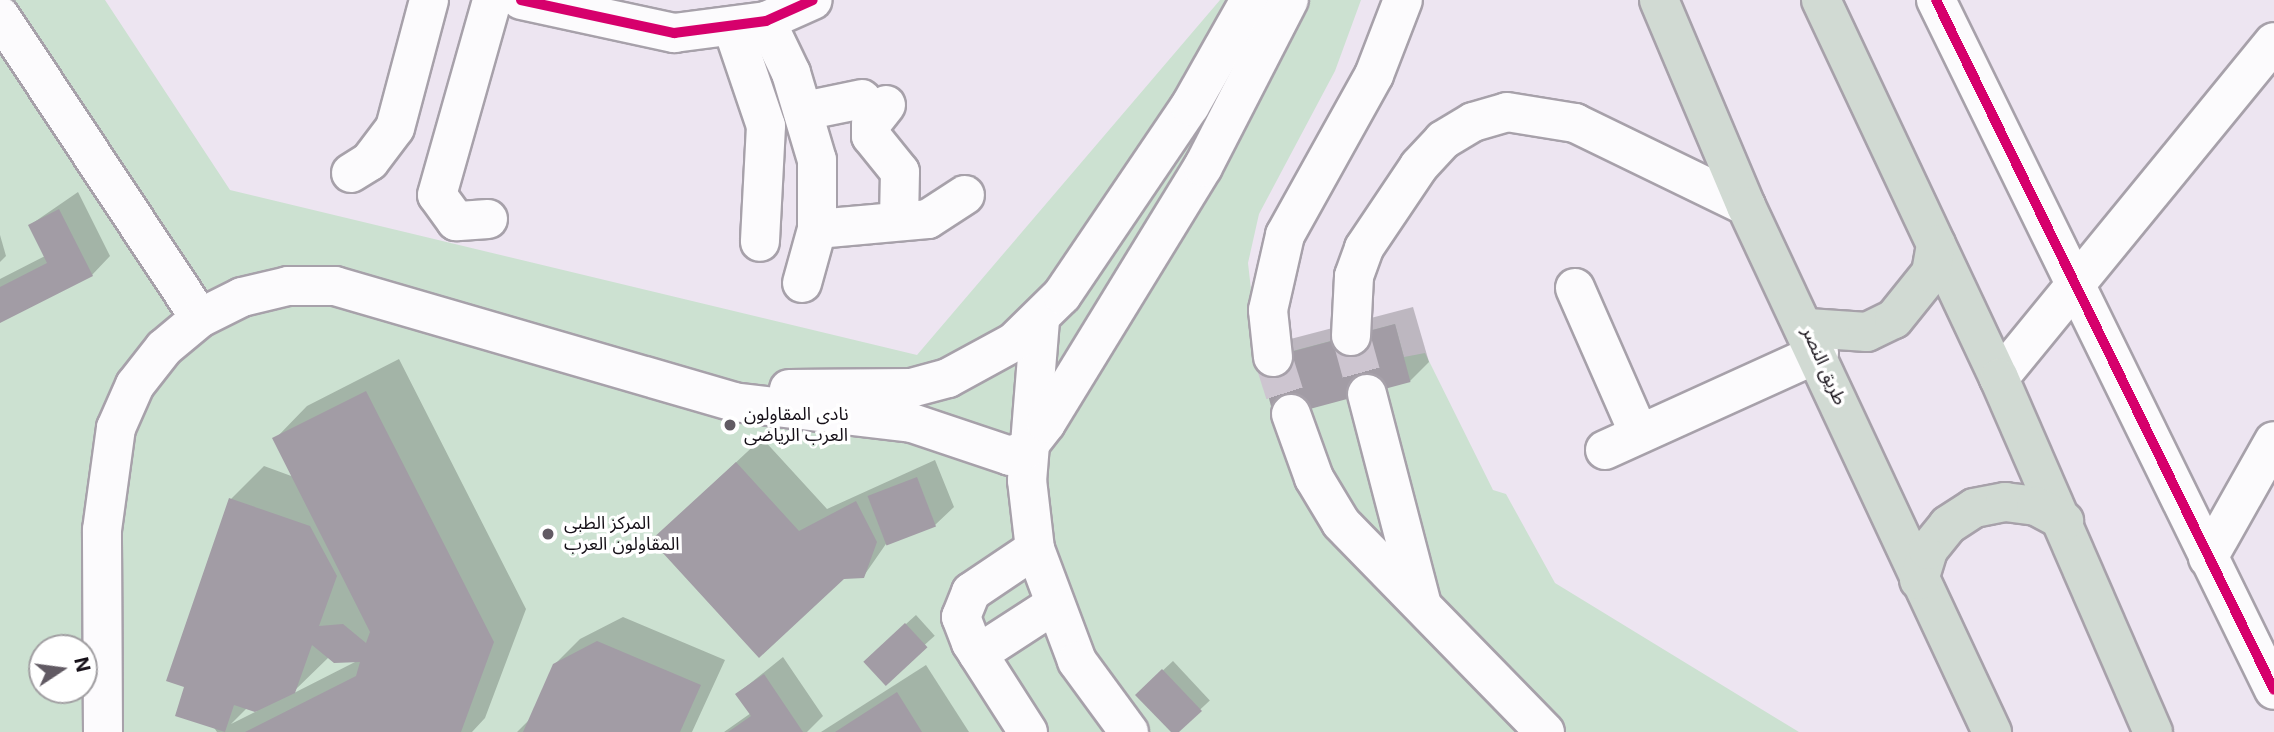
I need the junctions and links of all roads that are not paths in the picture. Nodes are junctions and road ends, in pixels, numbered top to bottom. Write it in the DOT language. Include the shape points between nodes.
graph roads {
  1 [pos="429,0"];
  2 [pos="492,0"];
  3 [pos="521,0"];
  4 [pos="813,0"];
  5 [pos="1403,0"];
  6 [pos="1659,0"];
  7 [pos="1821,0"];
  8 [pos="1936,0"];
  9 [pos="1264,10"];
  10 [pos="0,16"];
  11 [pos="749,25"];
  12 [pos="2274,42"];
  13 [pos="804,111"];
  14 [pos="351,173"];
  15 [pos="965,195"];
  16 [pos="1746,206"];
  17 [pos="488,219"];
  18 [pos="899,221"];
  19 [pos="817,229"];
  20 [pos="760,242"];
  21 [pos="1936,244"];
  22 [pos="802,283"];
  23 [pos="2076,284"];
  24 [pos="1575,288"];
  25 [pos="200,318"];
  26 [pos="1040,320"];
  27 [pos="1351,336"];
  28 [pos="1813,340"];
  29 [pos="1273,357"];
  30 [pos="1999,378"];
  31 [pos="696,389"];
  32 [pos="1367,394"];
  33 [pos="1291,414"];
  34 [pos="1639,434"];
  35 [pos="2274,441"];
  36 [pos="1029,446"];
  37 [pos="1605,450"];
  38 [pos="2064,521"];
  39 [pos="1035,550"];
  40 [pos="2208,558"];
  41 [pos="1919,580"];
  42 [pos="1422,603"];
  43 [pos="1052,606"];
  44 [pos="978,654"];
  45 [pos="2274,690"];
  46 [pos="103,732"];
  47 [pos="1028,732"];
  48 [pos="1129,732"];
  49 [pos="1545,732"];
  50 [pos="1992,732"];
  51 [pos="2153,732"];
  1 -- 14 [label="street" via="395,128 370,162"];
  2 -- 17 [label="street" via="437,195 456,221"];
  3 -- 11 [label="street" via="674,33"];
  4 -- 11 [label="street"];
  5 -- 29 [label="street" via="1363,96 1285,235 1268,310"];
  6 -- 16 [label="highway, طريق النصر"];
  7 -- 21 [label="highway"];
  8 -- 23 [label="street"];
  9 -- 26 [label="street"];
  9 -- 36 [label="street" via="1203,167"];
  10 -- 25 [label="street"];
  11 -- 13 [label="street"];
  11 -- 20 [label="street" via="766,126"];
  12 -- 23 [label="street"];
  13 -- 18 [label="street" via="874,102 871,136 900,172"];
  13 -- 19 [label="street" via="817,160"];
  15 -- 18 [label="street" via="942,215"];
  16 -- 27 [label="street" via="1575,123 1507,113 1473,122 1443,140 1419,166 1370,238 1354,276"];
  16 -- 28 [label="highway, طريق النصر"];
  18 -- 19 [label="street"];
  19 -- 22 [label="street"];
  21 -- 28 [label="highway" via="1931,273 1894,319 1867,332"];
  21 -- 30 [label="highway"];
  23 -- 30 [label="street"];
  23 -- 40 [label="street"];
  24 -- 34 [label="street"];
  25 -- 31 [label="street" via="242,297 288,286 335,286"];
  25 -- 46 [label="street" via="164,348 135,385 116,428 102,530"];
  26 -- 31 [label="street" via="982,362 911,388"];
  26 -- 36 [label="street"];
  28 -- 34 [label="street"];
  28 -- 41 [label="highway, طريق النصر"];
  30 -- 38 [label="highway"];
  31 -- 36 [label="street" via="766,409 930,427 995,456"];
  32 -- 42 [label="street"];
  33 -- 42 [label="street" via="1314,478 1341,523"];
  34 -- 37 [label="street"];
  35 -- 40 [label="street"];
  36 -- 39 [label="street"];
  38 -- 41 [label="highway" via="2036,506 2005,502 1974,508 1948,525 1928,550"];
  38 -- 51 [label="highway"];
  39 -- 43 [label="street"];
  39 -- 44 [label="street" via="982,583 964,604 964,631"];
  40 -- 45 [label="street"];
  41 -- 50 [label="highway, طريق النصر"];
  42 -- 49 [label="street"];
  43 -- 44 [label="street"];
  43 -- 48 [label="street" via="1077,661"];
  44 -- 47 [label="street"];
}
